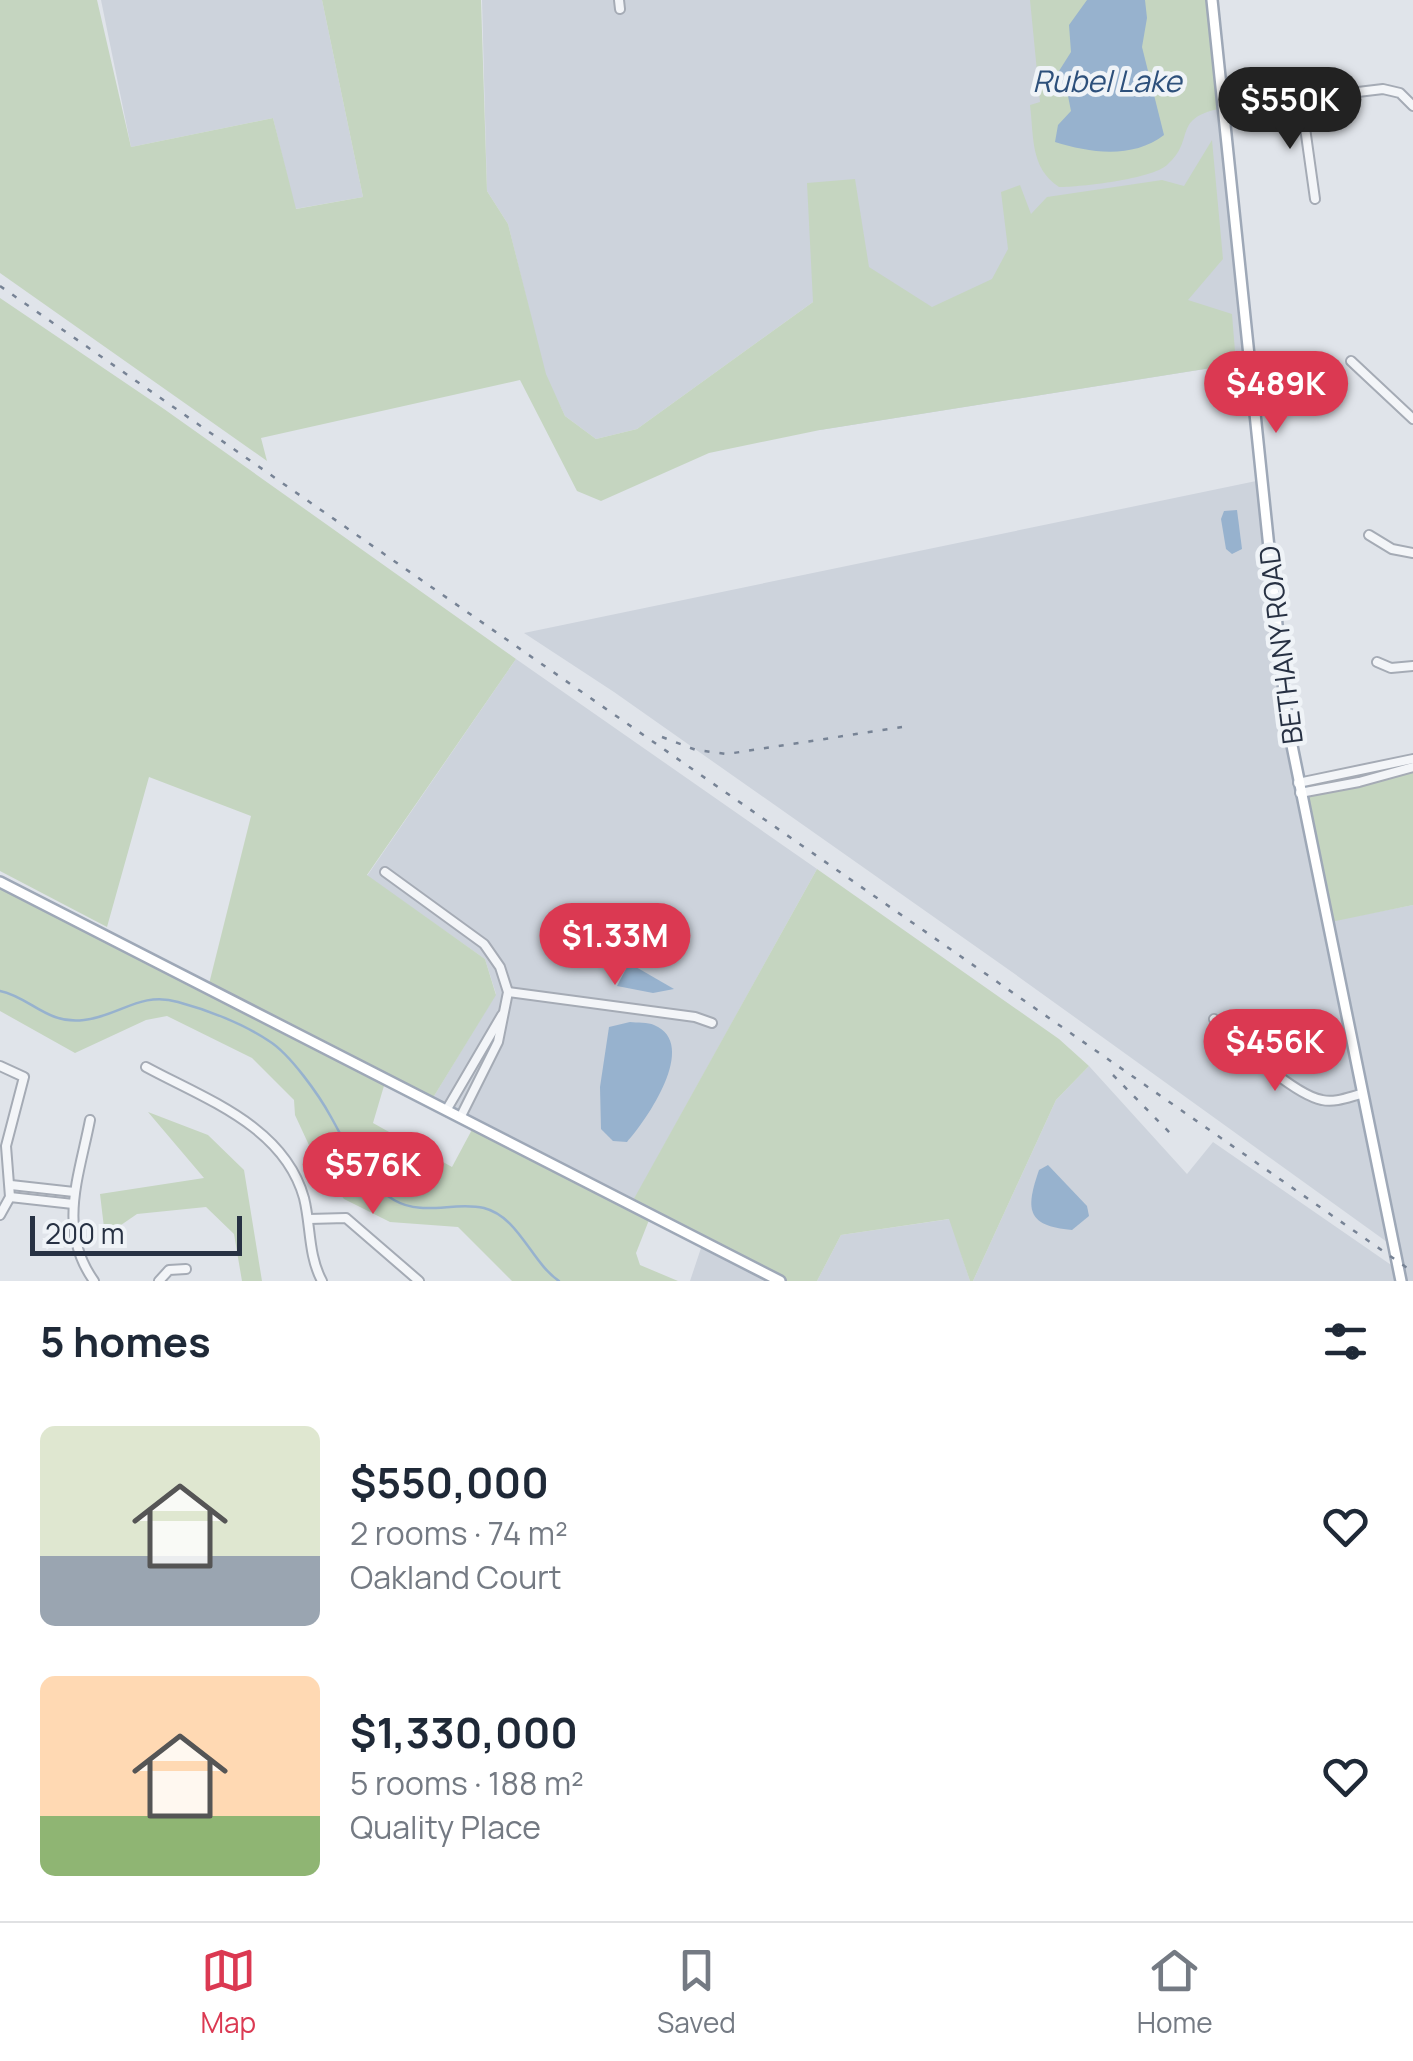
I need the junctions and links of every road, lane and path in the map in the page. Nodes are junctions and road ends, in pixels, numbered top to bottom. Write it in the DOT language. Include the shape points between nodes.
graph roads {
  1 [pos="1212,0"];
  2 [pos="1301,99"];
  3 [pos="1413,106"];
  4 [pos="1223,108"];
  5 [pos="1316,199"];
  6 [pos="1351,361"];
  7 [pos="1413,419"];
  8 [pos="1368,534"];
  9 [pos="1413,553"];
  10 [pos="1378,662"];
  11 [pos="1413,666"];
  12 [pos="1413,763"];
  13 [pos="1299,788"];
  14 [pos="384,872"];
  15 [pos="0,882"];
  16 [pos="508,992"];
  17 [pos="505,1011"];
  18 [pos="1214,1020"];
  19 [pos="712,1023"];
  20 [pos="0,1066"];
  21 [pos="146,1067"];
  22 [pos="1361,1094"];
  23 [pos="446,1109"];
  24 [pos="461,1116"];
  25 [pos="90,1120"];
  26 [pos="11,1185"];
  27 [pos="74,1192"];
  28 [pos="10,1196"];
  29 [pos="73,1204"];
  30 [pos="0,1215"];
  31 [pos="308,1219"];
  32 [pos="186,1269"];
  33 [pos="94,1281"];
  34 [pos="158,1281"];
  35 [pos="322,1281"];
  36 [pos="420,1281"];
  37 [pos="780,1281"];
  38 [pos="1401,1281"];
  1 -- 4 [label="main road, BETHANY ROAD"];
  2 -- 3 [label="street" via="1392,90"];
  2 -- 4 [label="street"];
  2 -- 5 [label="street"];
  4 -- 13 [label="main road, BETHANY ROAD" via="1276,632"];
  6 -- 7 [label="street"];
  8 -- 9 [label="street" via="1392,550"];
  10 -- 11 [label="street"];
  12 -- 13 [label="street" via="1358,782"];
  13 -- 22 [label="main road, BETHANY ROAD"];
  14 -- 16 [label="street" via="484,944"];
  15 -- 23 [label="main road"];
  16 -- 17 [label="street"];
  16 -- 19 [label="street"];
  17 -- 23 [label="street"];
  17 -- 24 [label="street" via="498,1042"];
  18 -- 22 [label="street" via="1310,1096"];
  20 -- 26 [label="street" via="24,1077 6,1146"];
  21 -- 31 [label="street" via="263,1134 296,1177"];
  22 -- 38 [label="main road, BETHANY ROAD"];
  23 -- 24 [label="main road"];
  24 -- 37 [label="main road"];
  25 -- 27 [label="street"];
  26 -- 27 [label="street"];
  26 -- 28 [label="street"];
  27 -- 29 [label="street"];
  28 -- 29 [label="street"];
  28 -- 30 [label="street"];
  29 -- 33 [label="street" via="76,1249"];
  31 -- 35 [label="street"];
  31 -- 36 [label="street" via="346,1218"];
  32 -- 34 [label="street" via="169,1270"];
}
